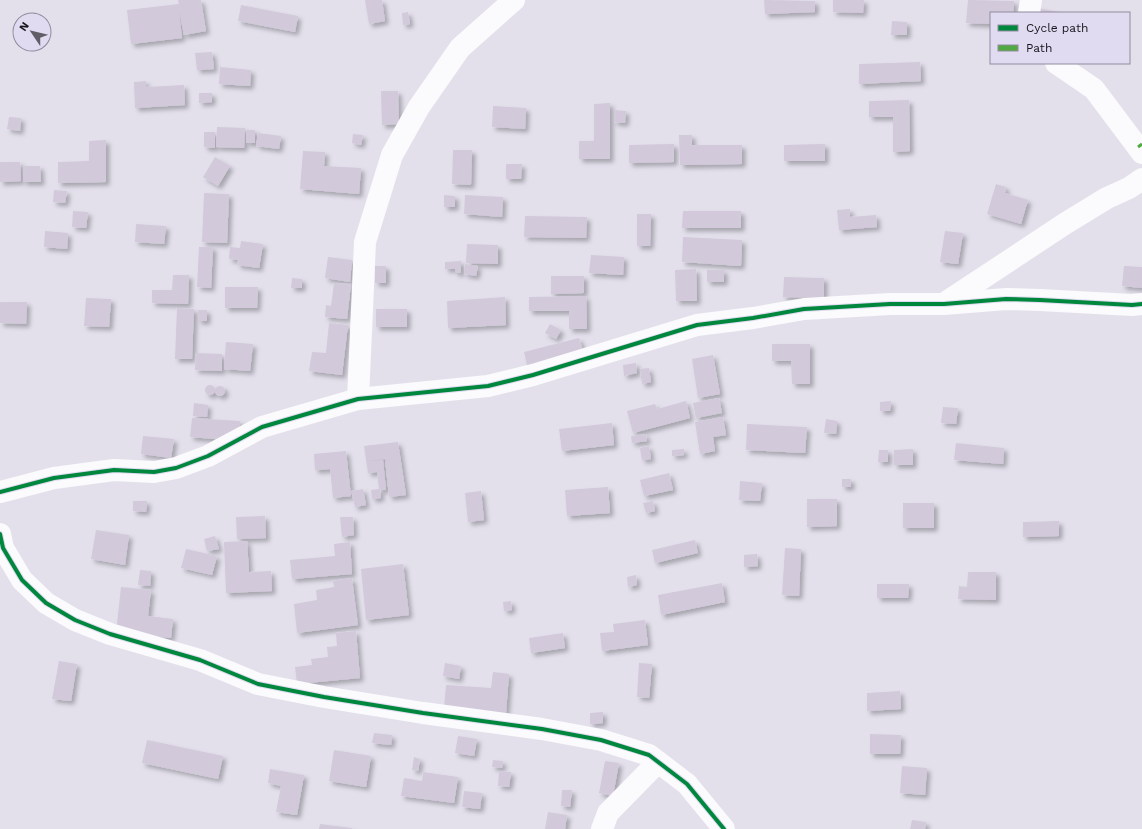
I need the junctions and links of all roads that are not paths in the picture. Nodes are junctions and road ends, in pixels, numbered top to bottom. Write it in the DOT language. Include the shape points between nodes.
graph roads {
  1 [pos="514,0"];
  2 [pos="1031,0"];
  3 [pos="1029,12"];
  4 [pos="1057,64"];
  5 [pos="1142,153"];
  6 [pos="1142,179"];
  7 [pos="944,304"];
  8 [pos="1142,304"];
  9 [pos="358,399"];
  10 [pos="0,492"];
  11 [pos="0,534"];
  12 [pos="658,762"];
  13 [pos="602,829"];
  14 [pos="724,829"];
  1 -- 9 [label="street" via="460,48 419,107 392,155 365,242"];
  2 -- 3 [label="street"];
  4 -- 5 [label="street" via="1094,89"];
  6 -- 7 [label="street" via="1066,223"];
  7 -- 8 [label="street" via="1040,300"];
  7 -- 9 [label="street" via="804,309 696,325 533,375 488,386"];
  9 -- 10 [label="street" via="262,427 208,456 176,468 154,472 114,470 54,478"];
  11 -- 12 [label="street" via="3,548 22,580 46,603 75,620 110,634 200,660 258,684 416,712 542,728 602,740 649,755"];
  12 -- 13 [label="street" via="608,813"];
  12 -- 14 [label="street" via="687,784"];
}
